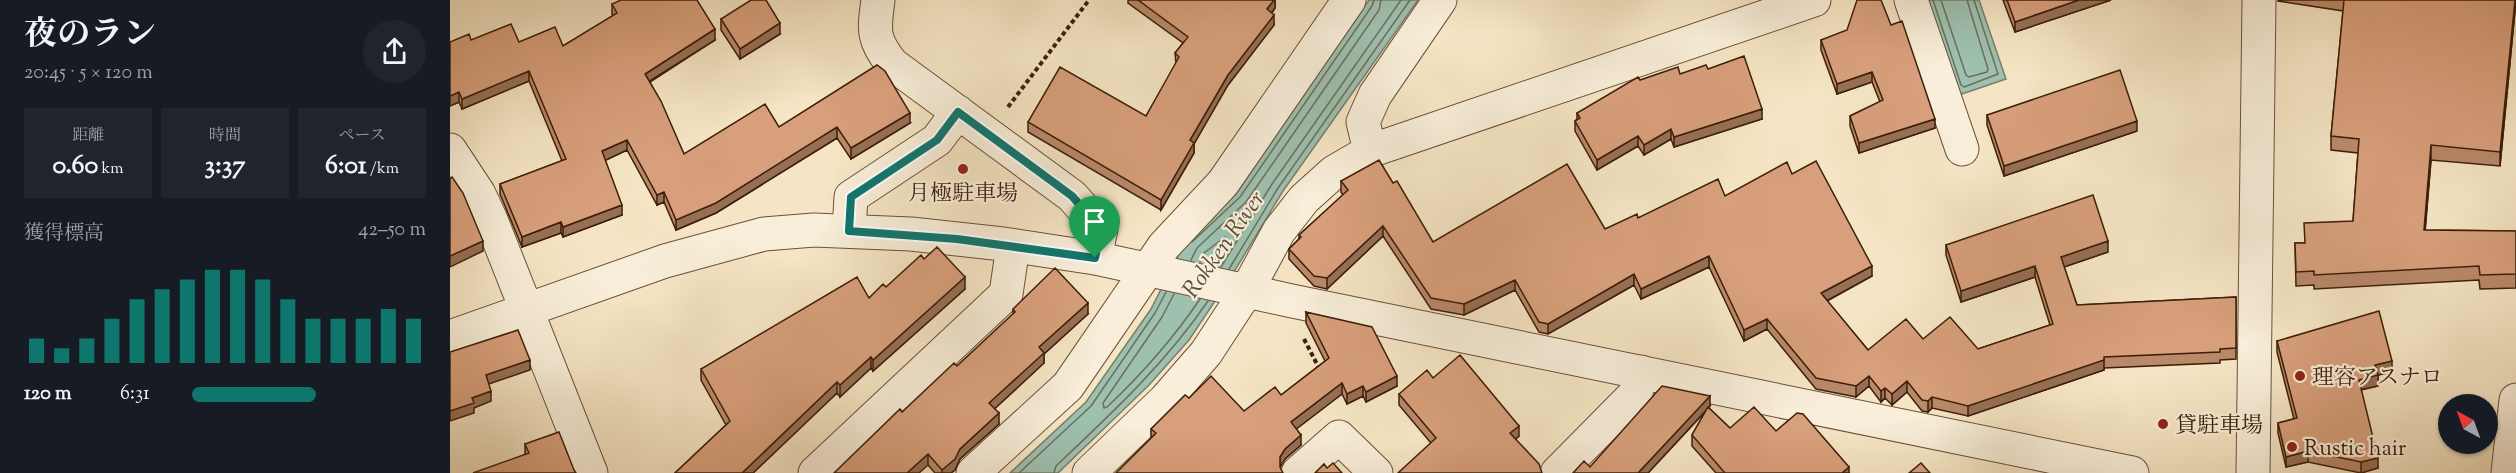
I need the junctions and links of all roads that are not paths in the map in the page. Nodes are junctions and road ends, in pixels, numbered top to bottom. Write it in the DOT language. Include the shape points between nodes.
graph roads {
  1 [pos="878,0"];
  2 [pos="1349,0"];
  3 [pos="1440,0"];
  4 [pos="1814,0"];
  5 [pos="1911,0"];
  6 [pos="2259,0"];
  7 [pos="958,112"];
  8 [pos="1962,149"];
  9 [pos="450,150"];
  10 [pos="1370,152"];
  11 [pos="849,231"];
  12 [pos="1014,246"];
  13 [pos="1095,258"];
  14 [pos="1153,271"];
  15 [pos="1239,290"];
  16 [pos="528,309"];
  17 [pos="450,337"];
  18 [pos="1641,372"];
  19 [pos="2516,400"];
  20 [pos="2026,462"];
  21 [pos="591,473"];
  22 [pos="815,473"];
  23 [pos="973,473"];
  24 [pos="1089,473"];
  25 [pos="1298,473"];
  26 [pos="1376,473"];
  27 [pos="1557,473"];
  28 [pos="2132,473"];
  29 [pos="2253,473"];
  30 [pos="2508,473"];
  1 -- 7 [label="street" via="874,26 879,47 892,64"];
  2 -- 14 [label="street" via="1223,183 1164,246"];
  3 -- 10 [label="street" via="1375,95 1363,122"];
  4 -- 10 [label="street"];
  5 -- 8 [label="street"];
  6 -- 29 [label="street"];
  7 -- 11 [label="street" via="937,140 851,197"];
  7 -- 13 [label="street" via="1072,196 1101,229"];
  9 -- 16 [label="street" via="479,195"];
  10 -- 15 [label="street" via="1334,172 1304,199"];
  11 -- 12 [label="street"];
  11 -- 16 [label="street" via="764,234 665,261"];
  12 -- 13 [label="street"];
  12 -- 22 [label="street" via="1006,294"];
  13 -- 14 [label="street"];
  14 -- 15 [label="street"];
  14 -- 23 [label="street" via="1068,386"];
  15 -- 18 [label="street"];
  15 -- 24 [label="street" via="1206,353 1165,400"];
  16 -- 17 [label="street"];
  16 -- 21 [label="street"];
  18 -- 20 [label="street"];
  18 -- 27 [label="street" via="1636,393"];
  19 -- 30 [label="street"];
  20 -- 28 [label="street"];
  25 -- 26 [label="street" via="1340,437"];
}
